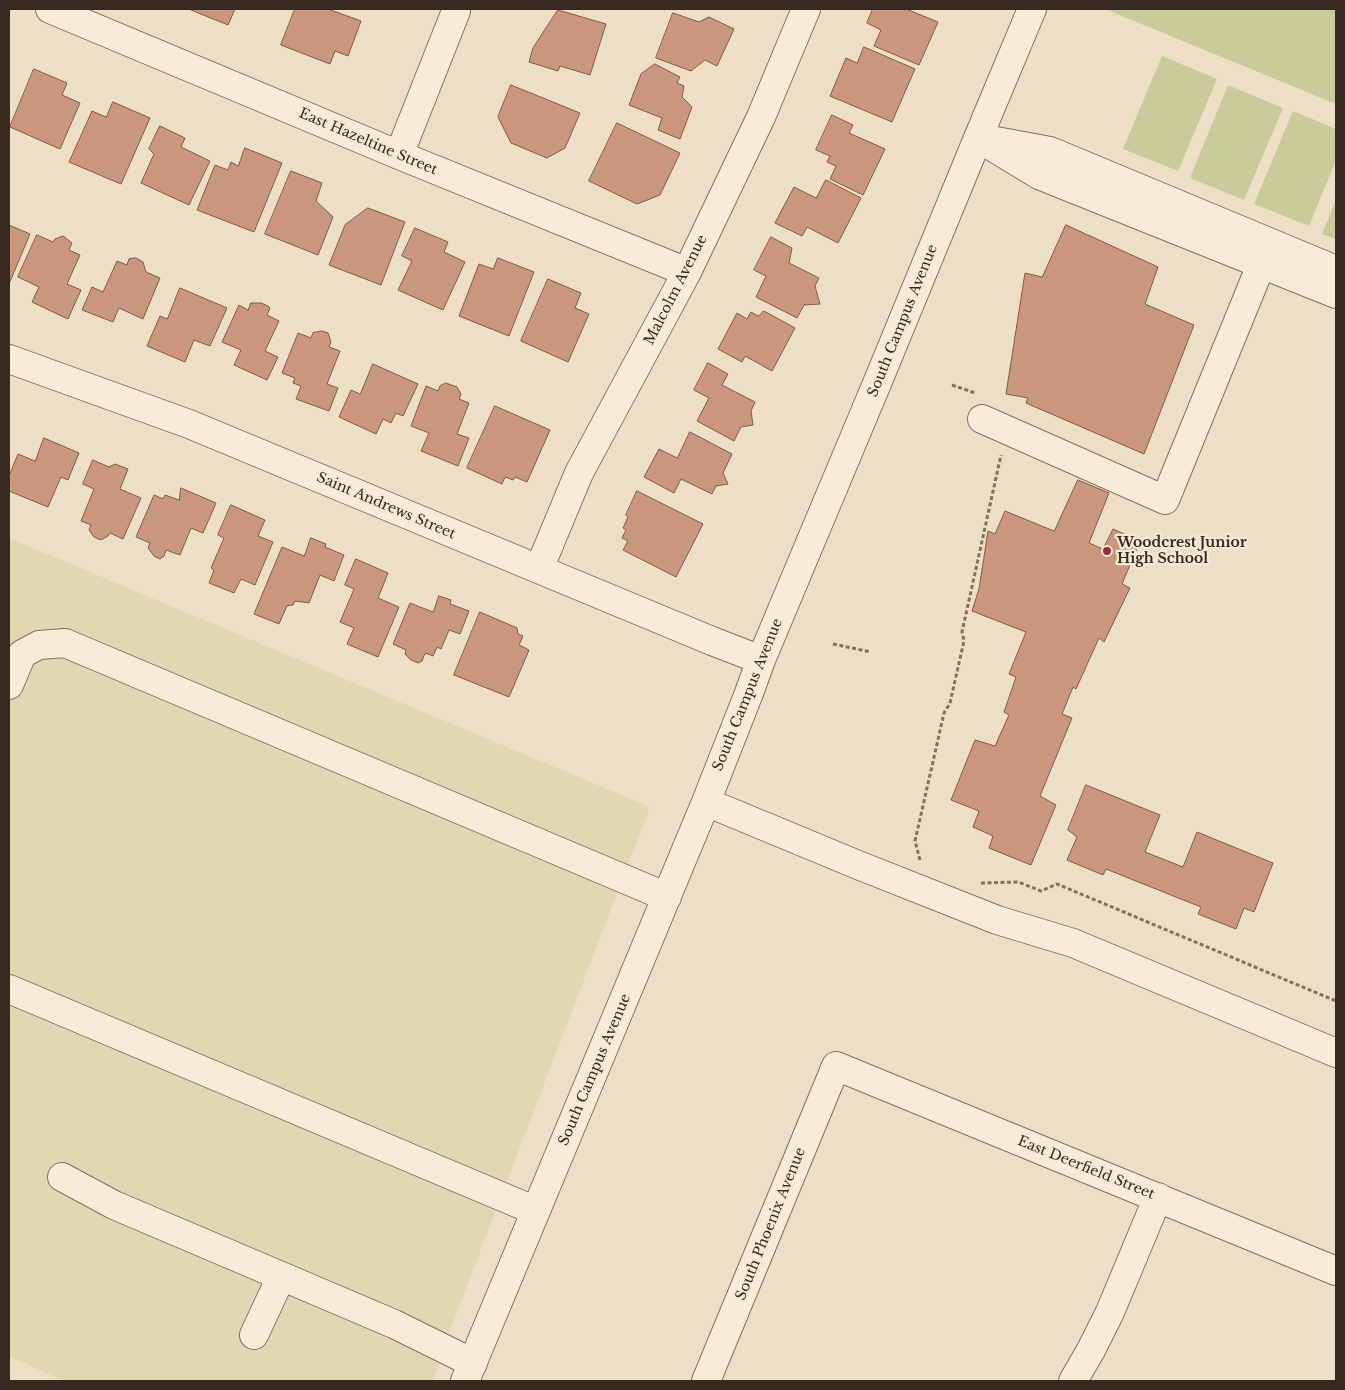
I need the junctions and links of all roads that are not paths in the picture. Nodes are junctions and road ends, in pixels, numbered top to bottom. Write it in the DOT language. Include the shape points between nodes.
graph roads {
  1 [pos="50,9"];
  2 [pos="806,9"];
  3 [pos="1032,9"];
  4 [pos="456,11"];
  5 [pos="80,14"];
  6 [pos="978,138"];
  7 [pos="399,154"];
  8 [pos="1265,253"];
  9 [pos="1336,270"];
  10 [pos="687,272"];
  11 [pos="1336,294"];
  12 [pos="9,359"];
  13 [pos="980,406"];
  14 [pos="539,569"];
  15 [pos="761,660"];
  16 [pos="9,685"];
  17 [pos="706,802"];
  18 [pos="667,897"];
  19 [pos="9,988"];
  20 [pos="1336,1054"];
  21 [pos="836,1066"];
  22 [pos="62,1177"];
  23 [pos="1158,1197"];
  24 [pos="536,1211"];
  25 [pos="1336,1271"];
  26 [pos="281,1277"];
  27 [pos="254,1335"];
  28 [pos="469,1372"];
  29 [pos="706,1381"];
  30 [pos="1074,1381"];
  1 -- 5 [label="street, East Hazeltine Street"];
  2 -- 10 [label="street, Malcolm Avenue" via="761,117"];
  3 -- 6 [label="street, South Campus Avenue"];
  4 -- 7 [label="street"];
  5 -- 7 [label="street, East Hazeltine Street"];
  6 -- 8 [label="street" via="1039,174"];
  6 -- 15 [label="street, South Campus Avenue"];
  7 -- 10 [label="street, East Hazeltine Street"];
  8 -- 9 [label="street"];
  8 -- 11 [label="street"];
  8 -- 13 [label="street" via="1165,500 1007,430"];
  10 -- 14 [label="street, Malcolm Avenue" via="580,473"];
  12 -- 14 [label="street, Saint Andrews Street" via="189,424"];
  14 -- 15 [label="street, Saint Andrews Street"];
  15 -- 17 [label="street, South Campus Avenue"];
  16 -- 18 [label="street" via="22,654 38,645 65,643"];
  17 -- 18 [label="street, South Campus Avenue"];
  17 -- 20 [label="street" via="988,916 1073,943"];
  18 -- 24 [label="street, South Campus Avenue"];
  19 -- 24 [label="street"];
  21 -- 23 [label="street, East Deerfield Street"];
  21 -- 29 [label="street, South Phoenix Avenue"];
  22 -- 26 [label="street" via="114,1205"];
  23 -- 25 [label="street, East Deerfield Street"];
  23 -- 30 [label="street" via="1110,1312"];
  24 -- 28 [label="street, South Campus Avenue"];
  26 -- 27 [label="street"];
  26 -- 28 [label="street" via="394,1324"];
}
